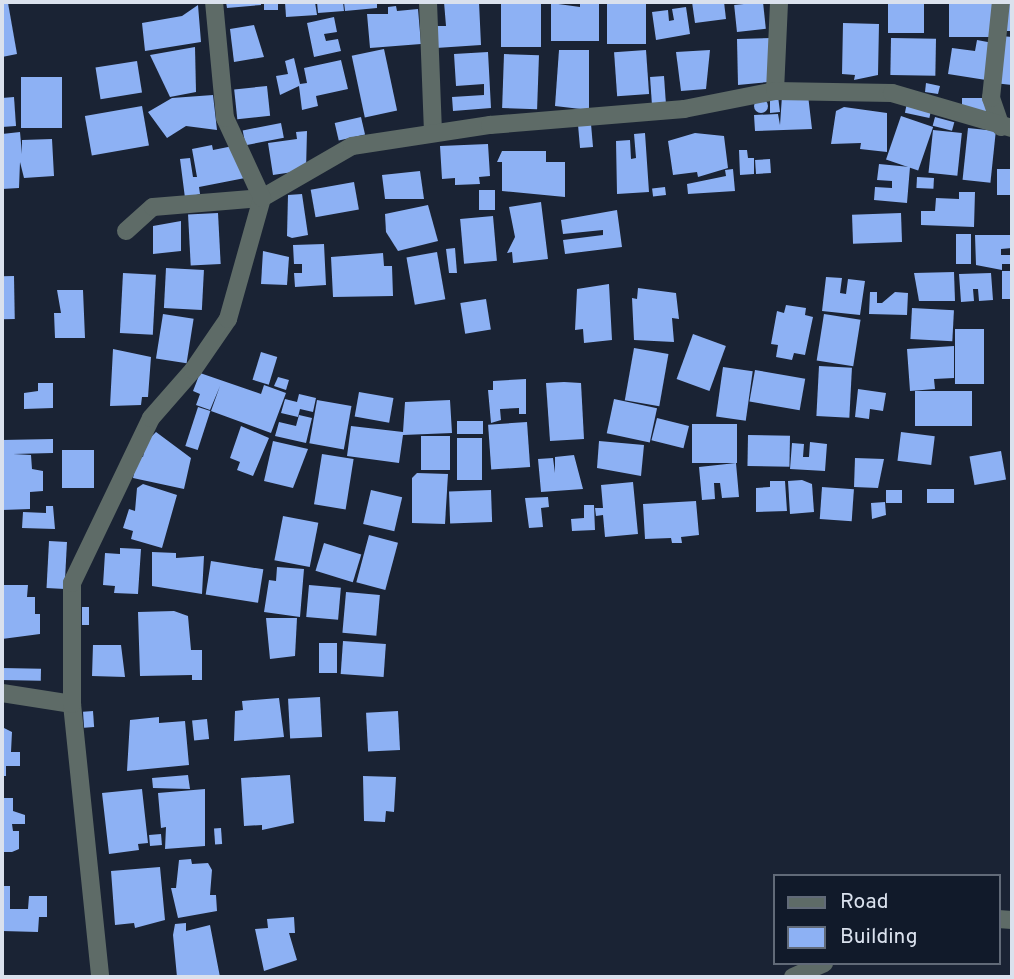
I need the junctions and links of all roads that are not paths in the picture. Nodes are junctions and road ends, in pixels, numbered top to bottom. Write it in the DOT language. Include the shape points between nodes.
graph roads {
  1 [pos="214,2"];
  2 [pos="428,2"];
  3 [pos="779,2"];
  4 [pos="1002,2"];
  5 [pos="775,91"];
  6 [pos="1007,127"];
  7 [pos="433,132"];
  8 [pos="262,198"];
  9 [pos="126,231"];
  10 [pos="2,693"];
  11 [pos="72,704"];
  12 [pos="820,965"];
  13 [pos="100,977"];
  14 [pos="793,977"];
  1 -- 8 [label="street" via="225,118"];
  2 -- 7 [label="street"];
  3 -- 5 [label="street"];
  4 -- 6 [label="street" via="991,98"];
  5 -- 6 [label="street" via="892,93"];
  5 -- 7 [label="street" via="684,109"];
  7 -- 8 [label="street" via="352,146"];
  8 -- 9 [label="street" via="153,207"];
  8 -- 11 [label="street" via="228,319 193,370 151,418 72,583"];
  10 -- 11 [label="street"];
  11 -- 13 [label="street"];
  12 -- 14 [label="street"];
}
